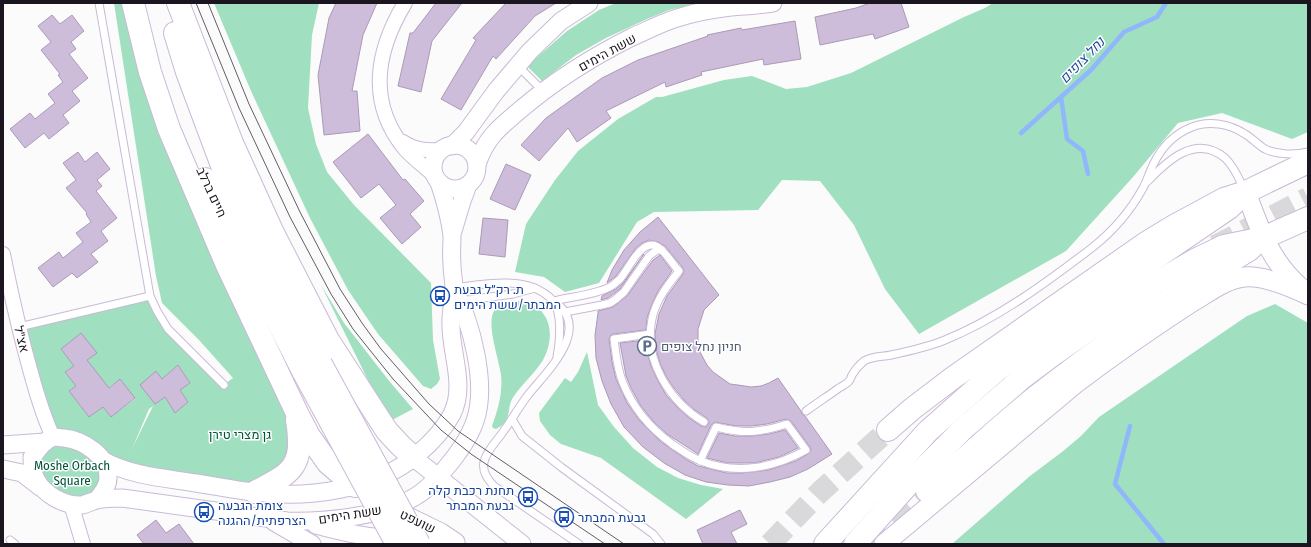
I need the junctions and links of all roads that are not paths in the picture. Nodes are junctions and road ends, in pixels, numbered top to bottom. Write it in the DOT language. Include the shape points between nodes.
graph roads {
  1 [pos="99,3"];
  2 [pos="133,3"];
  3 [pos="142,3"];
  4 [pos="166,3"];
  5 [pos="178,3"];
  6 [pos="405,3"];
  7 [pos="589,3"];
  8 [pos="773,3"];
  9 [pos="518,66"];
  10 [pos="544,91"];
  11 [pos="398,139"];
  12 [pos="446,148"];
  13 [pos="1308,152"];
  14 [pos="1308,162"];
  15 [pos="477,164"];
  16 [pos="437,179"];
  17 [pos="1146,184"];
  18 [pos="468,185"];
  19 [pos="1246,192"];
  20 [pos="1308,218"];
  21 [pos="452,237"];
  22 [pos="1263,238"];
  23 [pos="662,250"];
  24 [pos="3,254"];
  25 [pos="6,281"];
  26 [pos="535,288"];
  27 [pos="1308,295"];
  28 [pos="150,296"];
  29 [pos="456,297"];
  30 [pos="554,301"];
  31 [pos="565,312"];
  32 [pos="18,328"];
  33 [pos="650,334"];
  34 [pos="556,360"];
  35 [pos="312,369"];
  36 [pos="224,385"];
  37 [pos="296,411"];
  38 [pos="806,411"];
  39 [pos="512,419"];
  40 [pos="704,422"];
  41 [pos="888,430"];
  42 [pos="48,434"];
  43 [pos="3,445"];
  44 [pos="414,458"];
  45 [pos="104,461"];
  46 [pos="700,461"];
  47 [pos="3,469"];
  48 [pos="438,477"];
  49 [pos="355,486"];
  50 [pos="43,489"];
  51 [pos="927,491"];
  52 [pos="255,492"];
  53 [pos="97,500"];
  54 [pos="70,504"];
  55 [pos="390,508"];
  56 [pos="266,518"];
  57 [pos="300,522"];
  58 [pos="82,544"];
  59 [pos="312,544"];
  60 [pos="398,544"];
  61 [pos="419,544"];
  62 [pos="449,544"];
  63 [pos="460,544"];
  64 [pos="522,544"];
  65 [pos="579,544"];
  66 [pos="661,544"];
  67 [pos="825,544"];
  68 [pos="855,544"];
  69 [pos="884,544"];
  1 -- 28 [label="lane"];
  2 -- 37 [label="highway" via="150,72 169,129 227,265"];
  3 -- 35 [label="highway, חיים ברלב" via="174,101 204,179"];
  4 -- 35 [label="highway, חיים ברלב" via="187,72 224,171"];
  5 -- 44 [label="highway" via="232,143 273,233 328,340 387,431"];
  6 -- 11 [label="street" via="394,21 380,68 383,109"];
  7 -- 9 [label="street" via="561,22"];
  8 -- 10 [label="street, ששת הימים" via="698,13 653,27 584,63"];
  9 -- 10 [label="lane"];
  9 -- 12 [label="street" via="466,132"];
  10 -- 15 [label="street, ששת הימים" via="493,134"];
  11 -- 12 [label="street" via="423,150"];
  11 -- 16 [label="street"];
  12 -- 15 [label="street" via="459,146 467,149 475,157"];
  12 -- 16 [label="street" via="434,160 433,169"];
  13 -- 17 [label="lane" via="1275,152 1266,149 1235,128 1220,124 1201,124 1179,133 1169,141 1158,155"];
  14 -- 19 [label="highway"];
  15 -- 18 [label="street" via="475,177"];
  16 -- 18 [label="street" via="453,189 461,189"];
  16 -- 21 [label="street, ששת הימים" via="448,212"];
  17 -- 19 [label="lane" via="1162,167 1182,152 1204,148 1225,158"];
  17 -- 38 [label="lane" via="1130,208 1103,238 1013,304 944,341 864,362 855,370 849,381"];
  18 -- 21 [label="street, ששת הימים"];
  19 -- 22 [label="main road"];
  19 -- 41 [label="highway" via="1224,199 1146,243 950,381"];
  19 -- 67 [label="highway" via="1228,208 997,370 928,431"];
  20 -- 22 [label="highway"];
  21 -- 29 [label="street, ששת הימים"];
  22 -- 27 [label="main road" via="1281,268"];
  22 -- 51 [label="highway" via="1249,250 1198,280 1103,346 1036,397"];
  22 -- 68 [label="highway" via="1224,246 1195,260 1153,286 1027,374 963,428"];
  23 -- 30 [label="lane" via="651,245 645,247 612,286"];
  23 -- 31 [label="lane" via="657,250 649,256 624,292 616,299 602,305"];
  23 -- 33 [label="lane" via="679,271 666,286 658,302"];
  24 -- 25 [label="street, אצ\"ל"];
  25 -- 32 [label="street, אצ\"ל"];
  26 -- 29 [label="lane" via="513,294"];
  26 -- 29 [label="lane" via="508,282 487,284"];
  26 -- 30 [label="lane"];
  27 -- 69 [label="main road" via="1280,284 1245,277 1212,290 1075,384"];
  28 -- 32 [label="lane"];
  28 -- 36 [label="lane" via="168,329"];
  29 -- 44 [label="street, ששת הימים" via="451,326 457,385 456,404 435,438"];
  29 -- 48 [label="street, ששת הימים" via="466,317 476,358 478,409 468,438"];
  30 -- 31 [label="lane"];
  30 -- 34 [label="lane" via="559,321"];
  31 -- 34 [label="lane" via="568,335"];
  32 -- 42 [label="street, אצ\"ל"];
  33 -- 40 [label="lane" via="654,360 666,386 679,403"];
  33 -- 46 [label="lane" via="614,339 617,364 623,383 649,425 678,448"];
  34 -- 39 [label="lane"];
  35 -- 60 [label="highway, bridge"];
  35 -- 61 [label="highway, bridge"];
  37 -- 49 [label="highway" via="317,449 328,463"];
  37 -- 52 [label="highway" via="300,448 295,464 288,473"];
  39 -- 65 [label="lane" via="486,455 486,476 494,486"];
  39 -- 66 [label="lane" via="522,436 656,536"];
  42 -- 43 [label="street" via="26,444"];
  42 -- 45 [label="street" via="74,439 89,447"];
  42 -- 50 [label="street" via="32,458 35,478"];
  44 -- 48 [label="street"];
  44 -- 49 [label="street, ששת הימים" via="398,469"];
  45 -- 52 [label="street, ששת הימים" via="143,474"];
  45 -- 53 [label="street" via="108,479 106,488"];
  46 -- 46 [label="lane" via="730,468 747,468 779,462 806,450 787,424 753,432 716,427"];
  47 -- 50 [label="street" via="22,473"];
  48 -- 55 [label="street, ששת הימים" via="423,492"];
  48 -- 64 [label="street"];
  49 -- 52 [label="street, ששת הימים" via="286,494"];
  49 -- 55 [label="street, שועפט"];
  50 -- 54 [label="street"];
  53 -- 54 [label="street" via="84,505"];
  53 -- 56 [label="street, ששת הימים" via="122,498"];
  54 -- 58 [label="street"];
  55 -- 57 [label="street, ששת הימים" via="351,517"];
  55 -- 63 [label="street, שועפט"];
  56 -- 57 [label="street, ששת הימים"];
  56 -- 59 [label="street"];
  57 -- 62 [label="street" via="352,533"];
}
